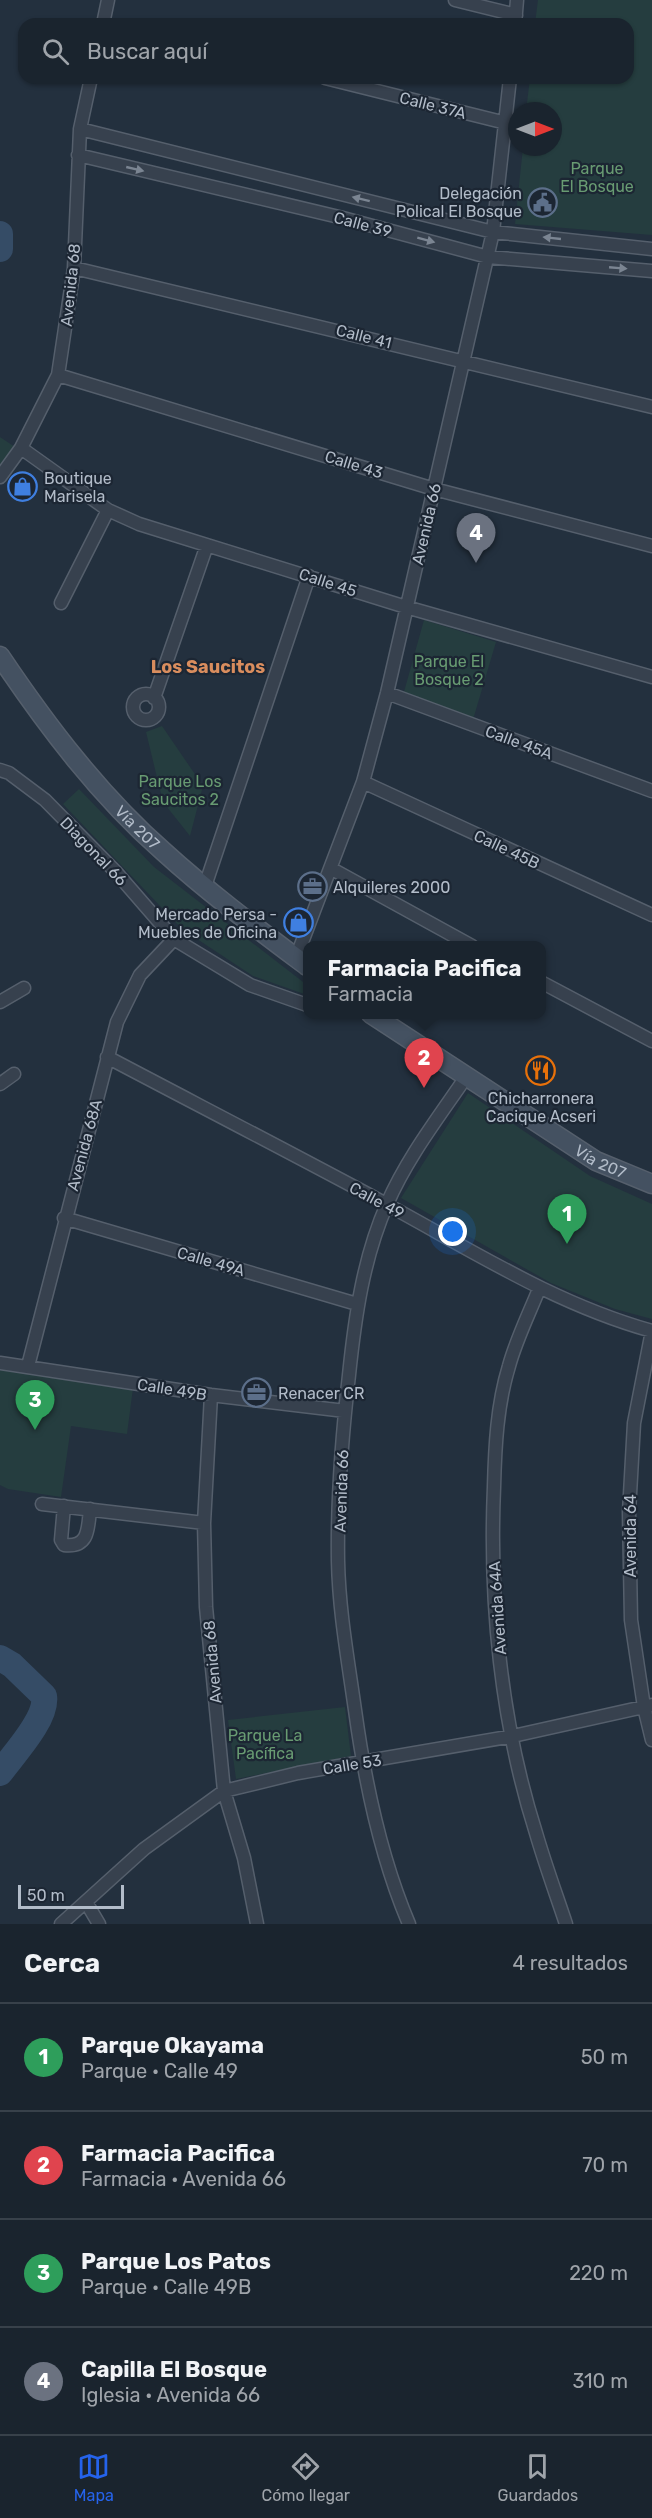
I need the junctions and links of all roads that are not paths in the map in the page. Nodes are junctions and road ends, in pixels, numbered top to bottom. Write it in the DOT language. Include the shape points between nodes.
graph roads {
  1 [pos="108,0"];
  2 [pos="455,0"];
  3 [pos="517,0"];
  4 [pos="106,18"];
  5 [pos="509,18"];
  6 [pos="515,18"];
  7 [pos="90,84"];
  8 [pos="349,84"];
  9 [pos="509,84"];
  10 [pos="506,123"];
  11 [pos="80,129"];
  12 [pos="78,155"];
  13 [pos="494,232"];
  14 [pos="652,249"];
  15 [pos="488,257"];
  16 [pos="74,268"];
  17 [pos="652,271"];
  18 [pos="466,361"];
  19 [pos="58,375"];
  20 [pos="652,407"];
  21 [pos="21,448"];
  22 [pos="0,477"];
  23 [pos="434,489"];
  24 [pos="108,510"];
  25 [pos="207,545"];
  26 [pos="652,546"];
  27 [pos="309,576"];
  28 [pos="61,603"];
  29 [pos="406,607"];
  30 [pos="0,656"];
  31 [pos="652,677"];
  32 [pos="387,693"];
  33 [pos="154,698"];
  34 [pos="0,770"];
  35 [pos="363,782"];
  36 [pos="652,791"];
  37 [pos="332,869"];
  38 [pos="205,886"];
  39 [pos="652,915"];
  40 [pos="174,939"];
  41 [pos="309,941"];
  42 [pos="465,941"];
  43 [pos="302,962"];
  44 [pos="546,985"];
  45 [pos="24,988"];
  46 [pos="0,1002"];
  47 [pos="303,1004"];
  48 [pos="376,1019"];
  49 [pos="652,1041"];
  50 [pos="107,1057"];
  51 [pos="14,1074"];
  52 [pos="466,1077"];
  53 [pos="0,1084"];
  54 [pos="652,1184"];
  55 [pos="387,1204"];
  56 [pos="64,1218"];
  57 [pos="539,1289"];
  58 [pos="357,1304"];
  59 [pos="652,1331"];
  60 [pos="0,1363"];
  61 [pos="28,1366"];
  62 [pos="211,1395"];
  63 [pos="345,1410"];
  64 [pos="42,1504"];
  65 [pos="64,1506"];
  66 [pos="90,1509"];
  67 [pos="204,1523"];
  68 [pos="648,1706"];
  69 [pos="513,1736"];
  70 [pos="652,1740"];
  71 [pos="362,1763"];
  72 [pos="224,1791"];
  73 [pos="86,1902"];
  74 [pos="61,1924"];
  75 [pos="99,1924"];
  76 [pos="257,1924"];
  77 [pos="409,1924"];
  78 [pos="566,1924"];
  1 -- 4 [label="street"];
  2 -- 5 [label="street"];
  3 -- 6 [label="street"];
  7 -- 11 [label="street, Avenida 68"];
  8 -- 10 [label="street, Calle 37A"];
  9 -- 10 [label="street, Avenida 66"];
  10 -- 13 [label="street, Avenida 66"];
  11 -- 12 [label="street, Avenida 68"];
  13 -- 11 [label="street, Calle 39, one-way"];
  12 -- 15 [label="street, Calle 39, one-way"];
  12 -- 16 [label="street, Avenida 68"];
  14 -- 13 [label="street, Calle 39, one-way"];
  13 -- 15 [label="street, Avenida 66"];
  15 -- 17 [label="street, Calle 39, one-way"];
  15 -- 18 [label="street, Avenida 66"];
  16 -- 18 [label="street, Calle 41"];
  16 -- 19 [label="street, Avenida 68"];
  18 -- 20 [label="street, Calle 41"];
  18 -- 23 [label="street, Avenida 66"];
  19 -- 21 [label="street, Avenida 68"];
  19 -- 23 [label="street, Calle 43"];
  21 -- 22 [label="street, Avenida 68"];
  21 -- 24 [label="street, Calle 45"];
  23 -- 26 [label="street, Calle 43"];
  23 -- 29 [label="street, Avenida 66"];
  24 -- 25 [label="street, Calle 45"];
  24 -- 28 [label="street"];
  25 -- 27 [label="street, Calle 45"];
  25 -- 33 [label="street"];
  27 -- 29 [label="street, Calle 45"];
  27 -- 38 [label="street"];
  29 -- 31 [label="street, Calle 45"];
  29 -- 32 [label="street, Avenida 66"];
  30 -- 38 [label="main road, Vía 207" via="44,720 99,785 162,851"];
  32 -- 35 [label="street, Avenida 66"];
  32 -- 36 [label="street, Calle 45A"];
  34 -- 40 [label="street, Diagonal 66" via="45,800 115,871"];
  35 -- 37 [label="street, Avenida 66"];
  35 -- 39 [label="street, Calle 45B"];
  37 -- 41 [label="street, Avenida 66"];
  37 -- 42 [label="street"];
  38 -- 43 [label="main road, Vía 207"];
  40 -- 47 [label="street, Diagonal 66" via="250,985"];
  40 -- 50 [label="street, Avenida 68A" via="140,975 117,1023"];
  44 -- 49 [label="street"];
  45 -- 46 [label="street"];
  48 -- 52 [label="main road, Vía 207"];
  50 -- 55 [label="street, Calle 49"];
  50 -- 56 [label="street, Avenida 68A"];
  51 -- 53 [label="street"];
  52 -- 54 [label="main road, Vía 207" via="596,1161"];
  52 -- 55 [label="street, Avenida 66" via="409,1162"];
  55 -- 57 [label="street, Calle 49"];
  55 -- 58 [label="street, Avenida 66"];
  56 -- 58 [label="street, Calle 49A"];
  56 -- 61 [label="street, Avenida 68A"];
  57 -- 59 [label="street, Calle 49" via="618,1322"];
  57 -- 69 [label="street, Avenida 64A" via="509,1366 496,1440 492,1534 498,1646"];
  58 -- 63 [label="street, Avenida 66"];
  59 -- 68 [label="street, Avenida 64" via="633,1423 629,1512 631,1620"];
  60 -- 61 [label="street, Calle 49B"];
  61 -- 62 [label="street, Calle 49B"];
  62 -- 63 [label="street, Calle 49B"];
  62 -- 67 [label="street, Avenida 68"];
  63 -- 71 [label="street, Avenida 66" via="338,1560"];
  64 -- 65 [label="street"];
  65 -- 66 [label="street"];
  65 -- 66 [label="street" via="61,1540 70,1546 83,1542 87,1535"];
  66 -- 67 [label="street"];
  67 -- 72 [label="street, Avenida 68" via="206,1606"];
  68 -- 69 [label="street, Calle 53"];
  68 -- 70 [label="street, Avenida 64"];
  69 -- 71 [label="street, Calle 53"];
  69 -- 78 [label="street, Avenida 64A" via="535,1832"];
  71 -- 72 [label="street, Calle 53"];
  71 -- 77 [label="street, Avenida 66" via="390,1881"];
  72 -- 73 [label="street, Calle 53" via="144,1849"];
  72 -- 76 [label="street, Avenida 68" via="244,1858"];
  73 -- 74 [label="street, Calle 53"];
  73 -- 75 [label="street"];
}
